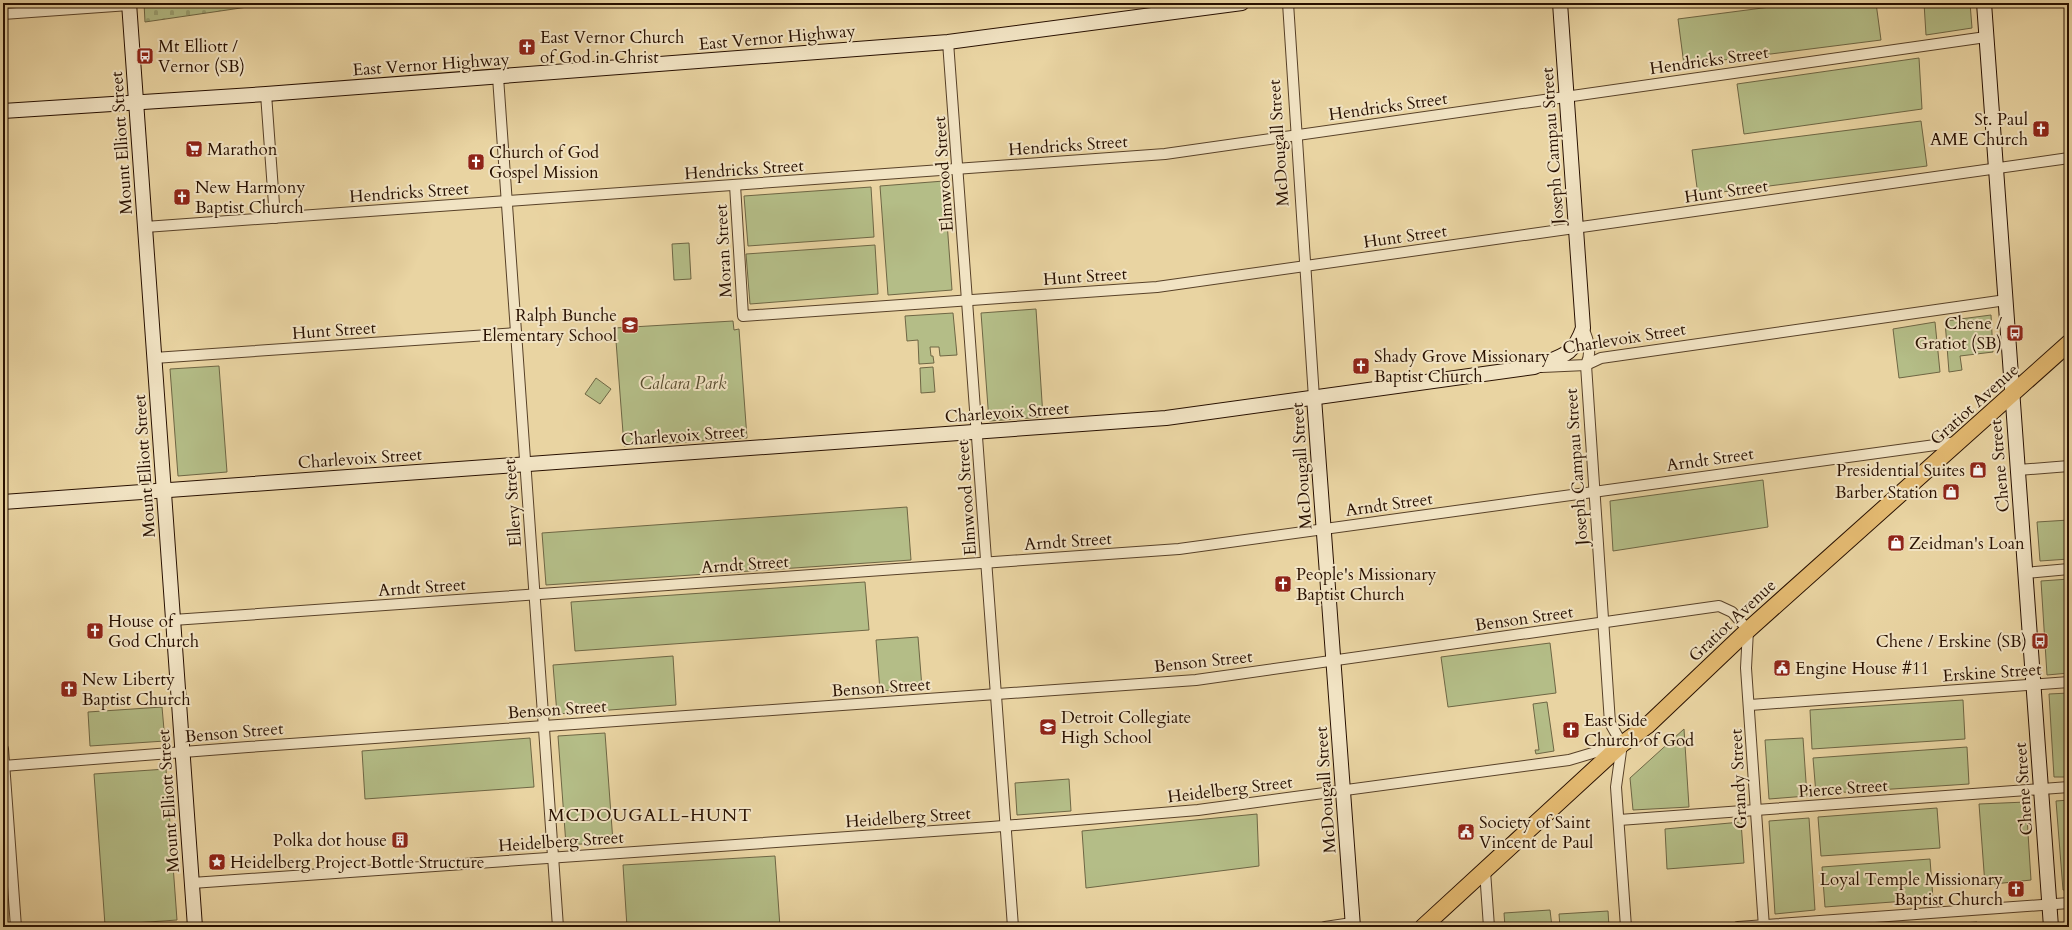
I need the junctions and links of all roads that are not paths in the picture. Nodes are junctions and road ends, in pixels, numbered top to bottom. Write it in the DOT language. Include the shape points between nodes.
graph roads {
  1 [pos="1242,3"];
  2 [pos="1288,3"];
  3 [pos="1560,3"];
  4 [pos="1984,3"];
  5 [pos="129,4"];
  6 [pos="3,14"];
  7 [pos="1986,38"];
  8 [pos="948,42"];
  9 [pos="498,77"];
  10 [pos="266,94"];
  11 [pos="1567,96"];
  12 [pos="136,104"];
  13 [pos="3,111"];
  14 [pos="1296,135"];
  15 [pos="2069,158"];
  16 [pos="959,169"];
  17 [pos="1995,170"];
  18 [pos="735,185"];
  19 [pos="507,201"];
  20 [pos="275,218"];
  21 [pos="145,227"];
  22 [pos="1576,228"];
  23 [pos="1305,267"];
  24 [pos="2006,300"];
  25 [pos="968,301"];
  26 [pos="743,316"];
  27 [pos="1584,328"];
  28 [pos="516,333"];
  29 [pos="2069,343"];
  30 [pos="154,358"];
  31 [pos="1586,365"];
  32 [pos="1534,367"];
  33 [pos="2012,394"];
  34 [pos="1314,398"];
  35 [pos="978,432"];
  36 [pos="1961,441"];
  37 [pos="525,464"];
  38 [pos="2069,466"];
  39 [pos="2018,470"];
  40 [pos="164,490"];
  41 [pos="1595,491"];
  42 [pos="3,502"];
  43 [pos="1324,529"];
  44 [pos="987,563"];
  45 [pos="2069,569"];
  46 [pos="2025,573"];
  47 [pos="534,595"];
  48 [pos="173,620"];
  49 [pos="1604,622"];
  50 [pos="1748,630"];
  51 [pos="1333,661"];
  52 [pos="2069,682"];
  53 [pos="2033,685"];
  54 [pos="996,695"];
  55 [pos="1750,705"];
  56 [pos="544,726"];
  57 [pos="1622,744"];
  58 [pos="3,749"];
  59 [pos="183,753"];
  60 [pos="4,766"];
  61 [pos="2069,787"];
  62 [pos="2041,789"];
  63 [pos="1343,792"];
  64 [pos="1755,811"];
  65 [pos="1619,820"];
  66 [pos="1006,826"];
  67 [pos="554,858"];
  68 [pos="1485,871"];
  69 [pos="192,883"];
  70 [pos="2069,903"];
  71 [pos="2049,904"];
  72 [pos="1352,925"];
  73 [pos="1764,926"];
  74 [pos="16,927"];
  75 [pos="195,927"];
  76 [pos="558,927"];
  77 [pos="1013,927"];
  78 [pos="1326,927"];
  79 [pos="1423,927"];
  80 [pos="1489,927"];
  81 [pos="1626,927"];
  82 [pos="1738,927"];
  83 [pos="2051,927"];
  1 -- 8 [label="street, East Vernor Highway"];
  2 -- 14 [label="street, McDougall Street"];
  3 -- 11 [label="street, Joseph Campau Street"];
  4 -- 7 [label="street, Chene Street"];
  5 -- 6 [label="street"];
  5 -- 12 [label="street, Mount Elliott Street"];
  7 -- 11 [label="street, Hendricks Street"];
  7 -- 17 [label="street, Chene Street"];
  8 -- 9 [label="street, East Vernor Highway"];
  8 -- 16 [label="street, Elmwood Street"];
  9 -- 10 [label="street, East Vernor Highway"];
  9 -- 19 [label="street, Ellery Street"];
  10 -- 12 [label="street, East Vernor Highway"];
  10 -- 20 [label="street"];
  11 -- 14 [label="street, Hendricks Street"];
  11 -- 22 [label="street, Joseph Campau Street"];
  12 -- 13 [label="street, East Vernor Highway"];
  12 -- 21 [label="street, Mount Elliott Street"];
  14 -- 16 [label="street, Hendricks Street" via="1165,154"];
  14 -- 23 [label="street, McDougall Street"];
  15 -- 17 [label="street, Hunt Street"];
  16 -- 18 [label="street, Hendricks Street"];
  16 -- 25 [label="street, Elmwood Street"];
  17 -- 22 [label="street, Hunt Street"];
  17 -- 24 [label="street, Chene Street"];
  18 -- 19 [label="street, Hendricks Street"];
  18 -- 26 [label="street, Moran Street"];
  19 -- 20 [label="street, Hendricks Street"];
  19 -- 28 [label="street, Ellery Street"];
  20 -- 21 [label="street, Hendricks Street"];
  21 -- 30 [label="street, Mount Elliott Street"];
  22 -- 23 [label="street, Hunt Street"];
  22 -- 27 [label="street, Joseph Campau Street"];
  23 -- 25 [label="street, Hunt Street" via="1157,287"];
  23 -- 34 [label="street, McDougall Street"];
  24 -- 31 [label="street, Charlevoix Street" via="1601,358"];
  24 -- 33 [label="street, Chene Street"];
  25 -- 26 [label="street, Hunt Street"];
  25 -- 35 [label="street, Elmwood Street"];
  27 -- 31 [label="street, Joseph Campau Street" via="1590,344 1590,355"];
  27 -- 32 [label="street" via="1571,351"];
  28 -- 30 [label="street, Hunt Street"];
  28 -- 37 [label="street, Ellery Street"];
  29 -- 33 [label="main road, Gratiot Avenue"];
  30 -- 40 [label="street, Mount Elliott Street"];
  31 -- 32 [label="street, Charlevoix Street"];
  31 -- 41 [label="street, Joseph Campau Street"];
  32 -- 34 [label="street, Charlevoix Street"];
  33 -- 36 [label="main road, Gratiot Avenue"];
  33 -- 39 [label="street, Chene Street"];
  34 -- 35 [label="street, Charlevoix Street" via="1172,418"];
  34 -- 43 [label="street, McDougall Street"];
  35 -- 37 [label="street, Charlevoix Street"];
  35 -- 44 [label="street, Elmwood Street"];
  36 -- 41 [label="street, Arndt Street"];
  36 -- 50 [label="main road, Gratiot Avenue"];
  37 -- 40 [label="street, Charlevoix Street"];
  37 -- 47 [label="street, Ellery Street"];
  38 -- 39 [label="street"];
  39 -- 46 [label="street, Chene Street"];
  40 -- 42 [label="street, Charlevoix Street"];
  40 -- 48 [label="street, Mount Elliott Street"];
  41 -- 43 [label="street, Arndt Street"];
  41 -- 49 [label="street, Joseph Campau Street"];
  43 -- 44 [label="street, Arndt Street" via="1179,549"];
  43 -- 51 [label="street, McDougall Street"];
  44 -- 47 [label="street, Arndt Street"];
  44 -- 54 [label="street, Elmwood Street"];
  45 -- 46 [label="street"];
  46 -- 53 [label="street, Chene Street"];
  47 -- 48 [label="street, Arndt Street"];
  47 -- 56 [label="street, Ellery Street"];
  48 -- 59 [label="street, Mount Elliott Street"];
  49 -- 50 [label="street, Benson Street" via="1719,606 1732,612"];
  49 -- 51 [label="street, Benson Street"];
  49 -- 57 [label="street, Joseph Campau Street" via="1610,723"];
  50 -- 55 [label="street, Grandy Street" via="1746,668"];
  50 -- 57 [label="main road, Gratiot Avenue" via="1648,725"];
  51 -- 54 [label="street, Benson Street" via="1196,680"];
  51 -- 63 [label="street, McDougall Street"];
  52 -- 53 [label="street, Erskine Street"];
  53 -- 55 [label="street, Erskine Street"];
  53 -- 62 [label="street, Chene Street"];
  54 -- 56 [label="street, Benson Street"];
  54 -- 66 [label="street, Elmwood Street"];
  55 -- 64 [label="street, Grandy Street"];
  56 -- 59 [label="street, Benson Street"];
  56 -- 67 [label="street, Ellery Street"];
  57 -- 63 [label="street, Heidelberg Street" via="1569,760"];
  57 -- 65 [label="street" via="1616,787"];
  57 -- 68 [label="main road, Gratiot Avenue"];
  58 -- 60 [label="street"];
  59 -- 60 [label="street, Benson Street"];
  59 -- 69 [label="street, Mount Elliott Street"];
  60 -- 74 [label="street"];
  61 -- 62 [label="street, Pierce Street"];
  62 -- 64 [label="street, Pierce Street"];
  62 -- 71 [label="street, Chene Street"];
  63 -- 66 [label="street, Heidelberg Street" via="1198,810"];
  63 -- 72 [label="street, McDougall Street"];
  64 -- 65 [label="street, Pierce Street"];
  64 -- 73 [label="street, Grandy Street"];
  65 -- 81 [label="street"];
  66 -- 67 [label="street, Heidelberg Street"];
  66 -- 77 [label="street, Elmwood Street"];
  67 -- 69 [label="street, Heidelberg Street"];
  67 -- 76 [label="street, Ellery Street"];
  68 -- 79 [label="main road, Gratiot Avenue"];
  68 -- 80 [label="street"];
  69 -- 75 [label="street, Mount Elliott Street"];
  70 -- 71 [label="street"];
  71 -- 73 [label="street"];
  71 -- 83 [label="street, Chene Street"];
  72 -- 78 [label="street"];
  73 -- 82 [label="street"];
}
